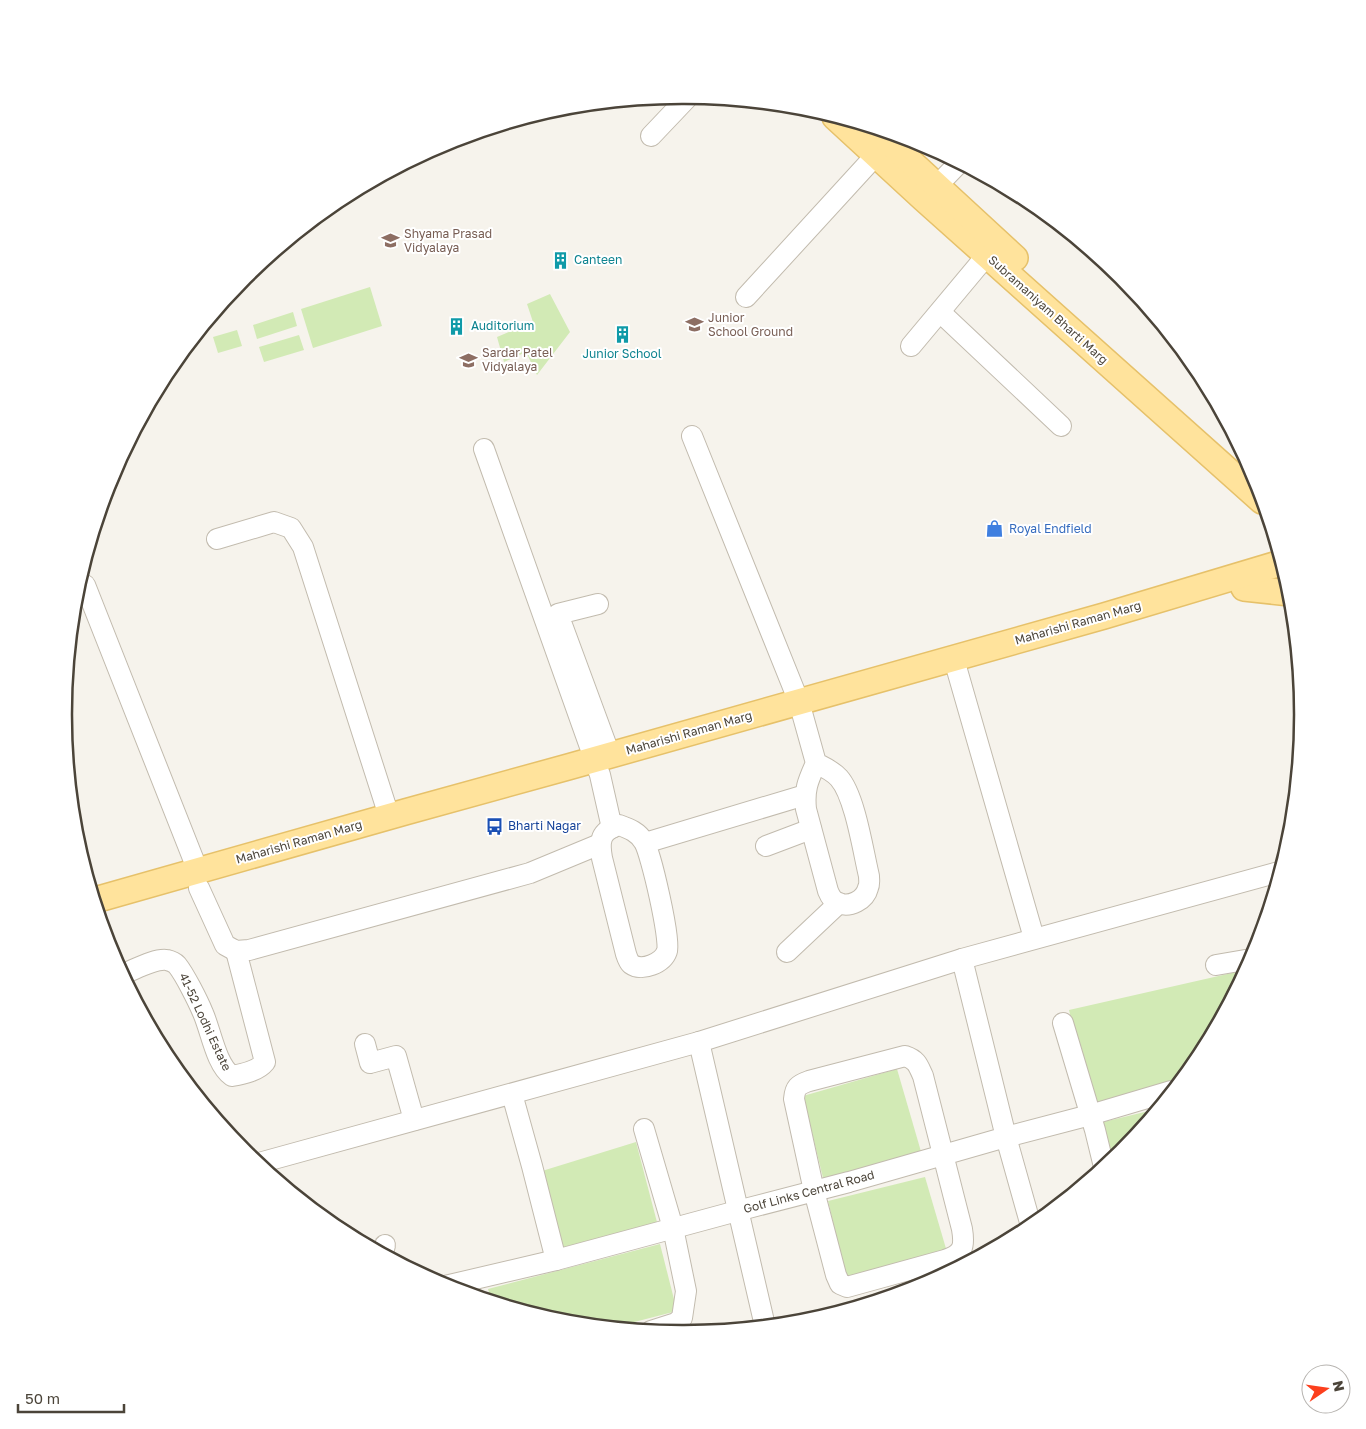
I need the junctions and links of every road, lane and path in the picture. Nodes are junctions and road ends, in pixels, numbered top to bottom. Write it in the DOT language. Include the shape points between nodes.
graph roads {
  1 [pos="682,104"];
  2 [pos="651,136"];
  3 [pos="878,137"];
  4 [pos="955,168"];
  5 [pos="930,193"];
  6 [pos="986,255"];
  7 [pos="746,297"];
  8 [pos="940,312"];
  9 [pos="911,346"];
  10 [pos="1061,426"];
  11 [pos="692,436"];
  12 [pos="484,450"];
  13 [pos="1239,461"];
  14 [pos="1251,491"];
  15 [pos="216,539"];
  16 [pos="1275,565"];
  17 [pos="1275,565"];
  18 [pos="86,588"];
  19 [pos="1244,588"];
  20 [pos="1281,592"];
  21 [pos="598,604"];
  22 [pos="957,670"];
  23 [pos="801,708"];
  24 [pos="601,763"];
  25 [pos="816,763"];
  26 [pos="805,795"];
  27 [pos="389,816"];
  28 [pos="612,828"];
  29 [pos="811,829"];
  30 [pos="645,843"];
  31 [pos="600,844"];
  32 [pos="766,846"];
  33 [pos="1273,874"];
  34 [pos="198,880"];
  35 [pos="101,899"];
  36 [pos="839,904"];
  37 [pos="106,914"];
  38 [pos="1034,938"];
  39 [pos="236,951"];
  40 [pos="787,952"];
  41 [pos="962,958"];
  42 [pos="1242,961"];
  43 [pos="1216,965"];
  44 [pos="129,972"];
  45 [pos="1063,1023"];
  46 [pos="699,1042"];
  47 [pos="365,1044"];
  48 [pos="512,1094"];
  49 [pos="1160,1094"];
  50 [pos="1090,1115"];
  51 [pos="414,1120"];
  52 [pos="644,1129"];
  53 [pos="1006,1137"];
  54 [pos="943,1155"];
  55 [pos="1102,1158"];
  56 [pos="267,1161"];
  57 [pos="814,1191"];
  58 [pos="737,1211"];
  59 [pos="1029,1217"];
  60 [pos="673,1228"];
  61 [pos="556,1260"];
  62 [pos="473,1288"];
  63 [pos="764,1320"];
  64 [pos="671,1325"];
  1 -- 2 [label="street"];
  3 -- 5 [label="main road, Subramaniyam Bharti Marg"];
  3 -- 7 [label="street"];
  4 -- 5 [label="street"];
  5 -- 6 [label="main road, Subramaniyam Bharti Marg"];
  5 -- 13 [label="main road, Subramaniyam Bharti Marg"];
  6 -- 8 [label="street"];
  6 -- 14 [label="main road, Subramaniyam Bharti Marg"];
  8 -- 9 [label="street"];
  8 -- 10 [label="street"];
  11 -- 23 [label="street"];
  12 -- 24 [label="street"];
  15 -- 27 [label="street" via="274,522 291,528 303,547"];
  16 -- 23 [label="main road, Maharishi Raman Marg"];
  17 -- 19 [label="main road, Maharishi Raman Marg"];
  18 -- 34 [label="street"];
  19 -- 20 [label="main road"];
  19 -- 22 [label="main road, Maharishi Raman Marg"];
  21 -- 24 [label="street" via="558,614"];
  22 -- 23 [label="main road, Maharishi Raman Marg"];
  22 -- 38 [label="street"];
  23 -- 24 [label="main road, Maharishi Raman Marg"];
  23 -- 25 [label="street"];
  24 -- 27 [label="main road, Maharishi Raman Marg"];
  24 -- 28 [label="street"];
  24 -- 34 [label="main road, Maharishi Raman Marg"];
  25 -- 26 [label="street"];
  25 -- 36 [label="street" via="832,772 846,788 852,801 869,876 866,895 859,901"];
  26 -- 29 [label="street"];
  26 -- 30 [label="street"];
  27 -- 34 [label="main road, Maharishi Raman Marg"];
  28 -- 30 [label="street" via="619,826 636,831"];
  28 -- 31 [label="street" via="604,834"];
  29 -- 32 [label="street"];
  29 -- 36 [label="street" via="828,891"];
  30 -- 31 [label="street" via="665,920 668,950 663,958 640,968 631,964 626,954"];
  31 -- 39 [label="street" via="530,872"];
  33 -- 38 [label="street"];
  34 -- 35 [label="main road, Maharishi Raman Marg"];
  34 -- 37 [label="main road, Maharishi Raman Marg"];
  34 -- 39 [label="street" via="225,944"];
  36 -- 40 [label="street"];
  38 -- 41 [label="street"];
  39 -- 44 [label="street, 41-52 Lodhi Estate" via="265,1062 257,1069 238,1075 226,1072 203,1013 176,963 160,960"];
  41 -- 46 [label="street"];
  41 -- 53 [label="street"];
  42 -- 43 [label="street"];
  45 -- 50 [label="street"];
  46 -- 48 [label="street"];
  46 -- 58 [label="street"];
  47 -- 51 [label="street" via="370,1063 396,1056"];
  48 -- 51 [label="street"];
  48 -- 61 [label="street"];
  49 -- 50 [label="street, Golf Links Central Road"];
  50 -- 53 [label="street, Golf Links Central Road"];
  50 -- 55 [label="street"];
  51 -- 56 [label="street"];
  52 -- 60 [label="street"];
  53 -- 54 [label="street, Golf Links Central Road"];
  53 -- 59 [label="street"];
  54 -- 57 [label="street, Golf Links Central Road"];
  54 -- 57 [label="street" via="964,1240 962,1250 955,1257 856,1285 847,1287 840,1284"];
  54 -- 57 [label="street" via="923,1076 913,1059 905,1056 894,1058 809,1080 800,1084 794,1100"];
  57 -- 58 [label="street, Golf Links Central Road"];
  58 -- 60 [label="street, Golf Links Central Road"];
  58 -- 63 [label="street"];
  60 -- 61 [label="street, Golf Links Central Road"];
  60 -- 64 [label="street" via="686,1291 682,1318"];
  61 -- 62 [label="street, Golf Links Central Road"];
}
